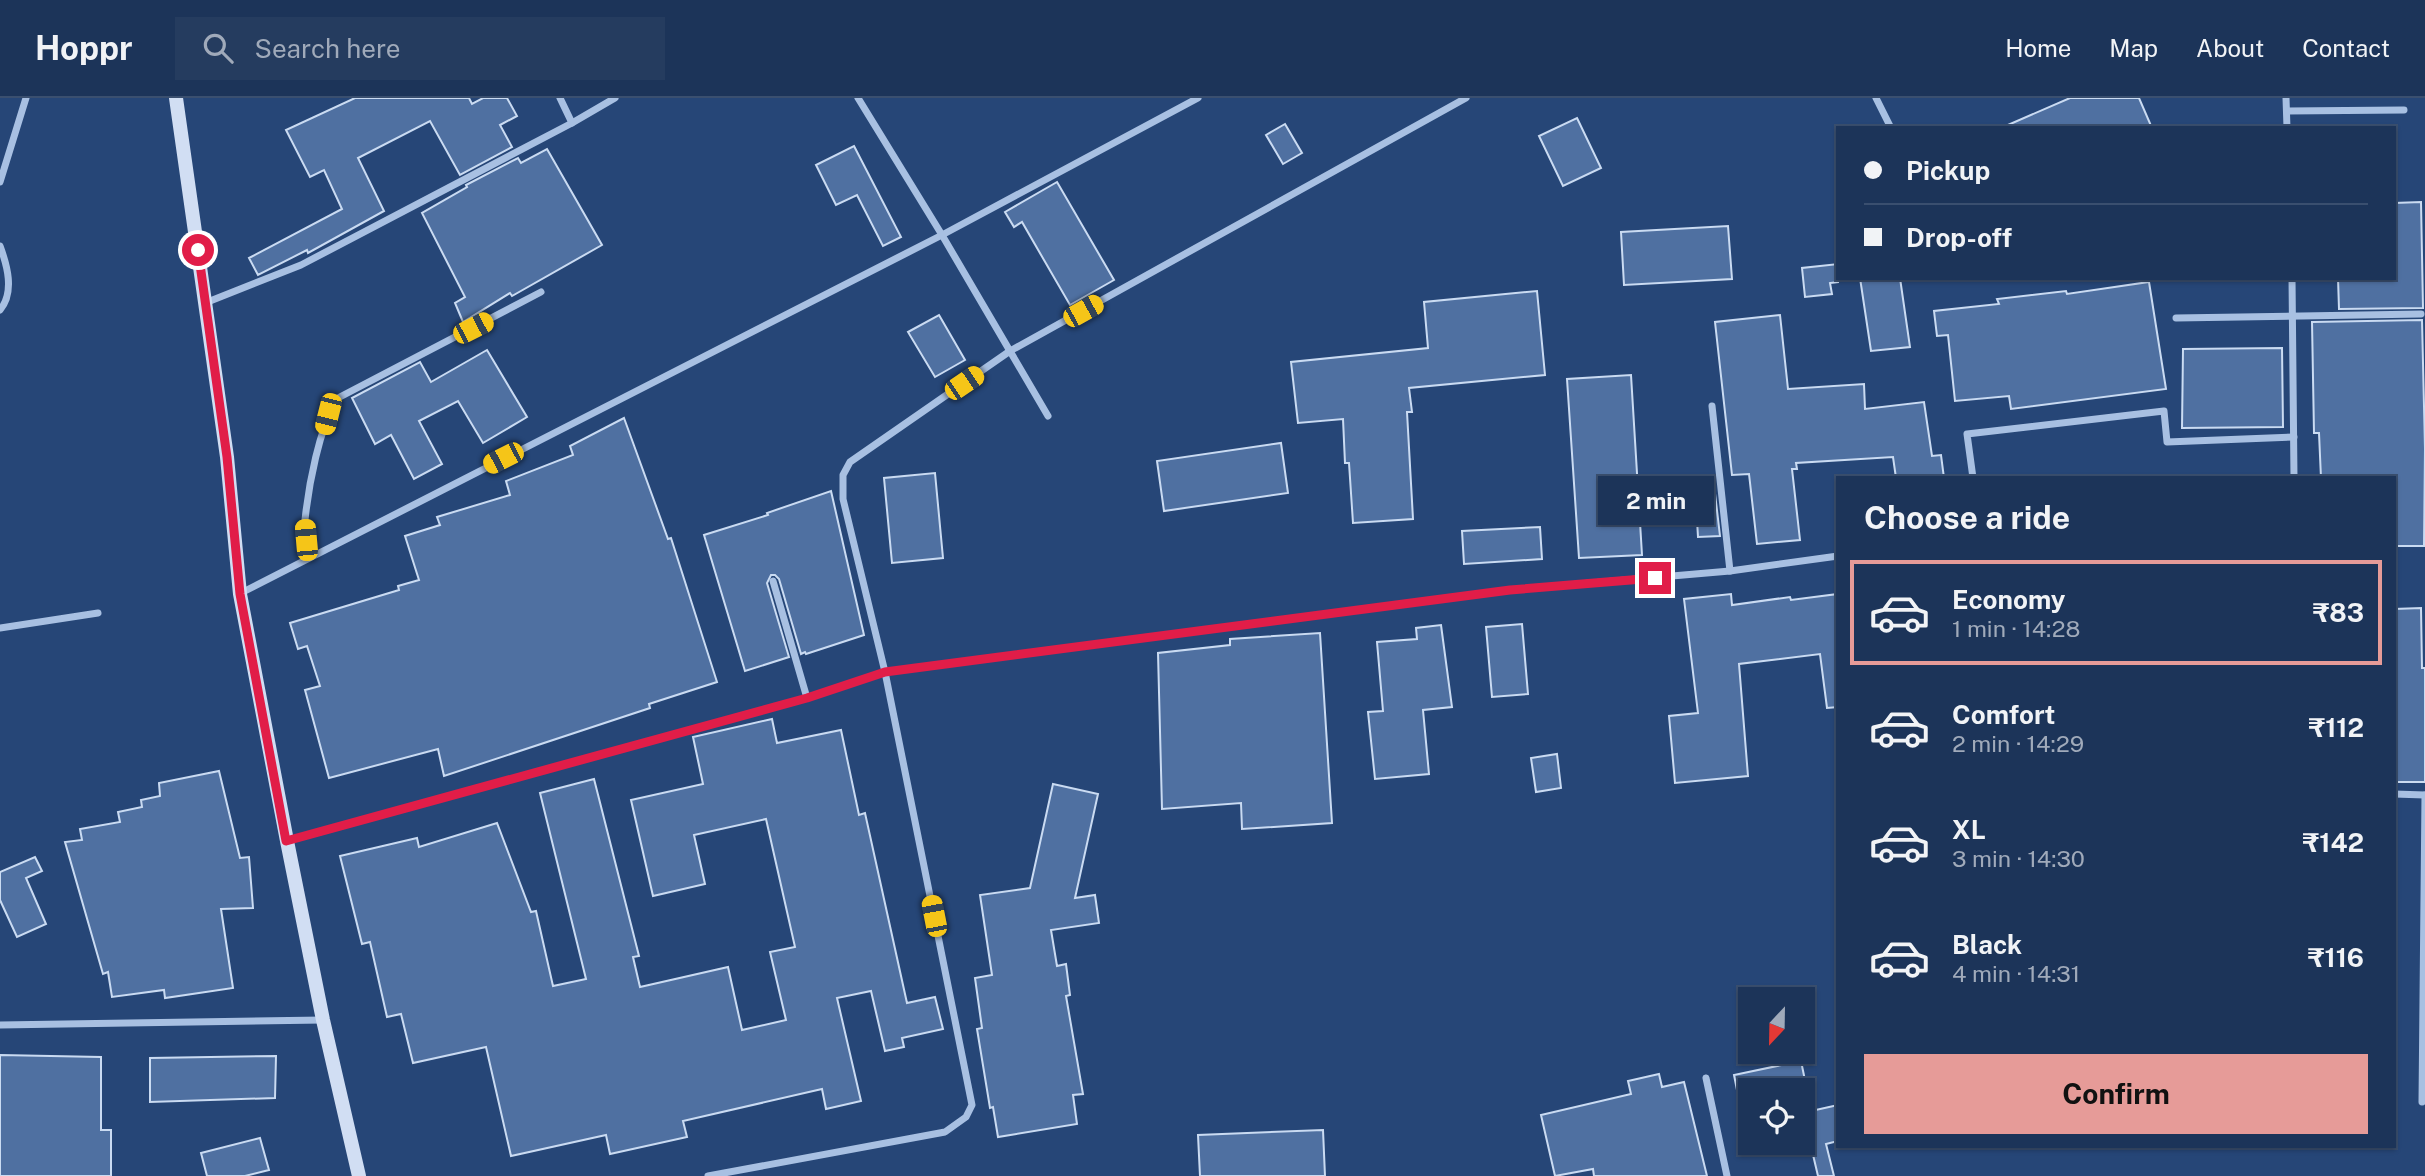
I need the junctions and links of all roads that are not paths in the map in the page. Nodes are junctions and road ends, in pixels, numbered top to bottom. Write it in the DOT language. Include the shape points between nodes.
graph roads {
  1 [pos="26,98"];
  2 [pos="176,98"];
  3 [pos="560,98"];
  4 [pos="615,98"];
  5 [pos="858,98"];
  6 [pos="1198,98"];
  7 [pos="1466,98"];
  8 [pos="1876,98"];
  9 [pos="2286,98"];
  10 [pos="2404,110"];
  11 [pos="2287,111"];
  12 [pos="572,123"];
  13 [pos="1890,126"];
  14 [pos="2287,126"];
  15 [pos="0,183"];
  16 [pos="942,235"];
  17 [pos="0,246"];
  18 [pos="2292,280"];
  19 [pos="541,292"];
  20 [pos="205,303"];
  21 [pos="0,310"];
  22 [pos="2421,314"];
  23 [pos="2293,316"];
  24 [pos="2176,318"];
  25 [pos="1010,351"];
  26 [pos="1712,406"];
  27 [pos="1048,416"];
  28 [pos="2294,437"];
  29 [pos="1972,476"];
  30 [pos="2294,476"];
  31 [pos="1836,556"];
  32 [pos="308,558"];
  33 [pos="1730,571"];
  34 [pos="773,581"];
  35 [pos="240,594"];
  36 [pos="98,613"];
  37 [pos="0,628"];
  38 [pos="885,672"];
  39 [pos="807,698"];
  40 [pos="2396,794"];
  41 [pos="2425,795"];
  42 [pos="286,841"];
  43 [pos="323,1020"];
  44 [pos="0,1025"];
  45 [pos="1706,1078"];
  46 [pos="2422,1102"];
  47 [pos="359,1176"];
  48 [pos="708,1176"];
  49 [pos="1727,1176"];
  1 -- 15 [label="street"];
  2 -- 20 [label="street"];
  3 -- 12 [label="street"];
  4 -- 12 [label="street"];
  5 -- 16 [label="street"];
  6 -- 16 [label="street"];
  7 -- 25 [label="street"];
  8 -- 13 [label="street"];
  9 -- 11 [label="street"];
  10 -- 11 [label="street"];
  11 -- 14 [label="street"];
  12 -- 20 [label="street" via="301,265"];
  16 -- 25 [label="street"];
  16 -- 32 [label="street"];
  17 -- 21 [label="street" via="10,272"];
  18 -- 23 [label="street"];
  19 -- 32 [label="street" via="336,399 312,479 305,522"];
  20 -- 35 [label="street"];
  22 -- 23 [label="street"];
  23 -- 24 [label="street"];
  23 -- 28 [label="street"];
  25 -- 27 [label="street"];
  25 -- 38 [label="street" via="849,462 843,475 842,499"];
  26 -- 33 [label="street"];
  28 -- 29 [label="street" via="2167,442 2164,411 1967,434"];
  28 -- 30 [label="street"];
  31 -- 33 [label="street"];
  32 -- 35 [label="street"];
  33 -- 38 [label="street" via="1510,590"];
  34 -- 39 [label="street"];
  35 -- 42 [label="street"];
  36 -- 37 [label="street"];
  38 -- 39 [label="street"];
  38 -- 48 [label="street" via="971,1105 966,1117 945,1132"];
  39 -- 42 [label="street"];
  40 -- 41 [label="street"];
  41 -- 46 [label="street"];
  42 -- 43 [label="street"];
  43 -- 44 [label="street"];
  43 -- 47 [label="street"];
  45 -- 49 [label="street"];
}
